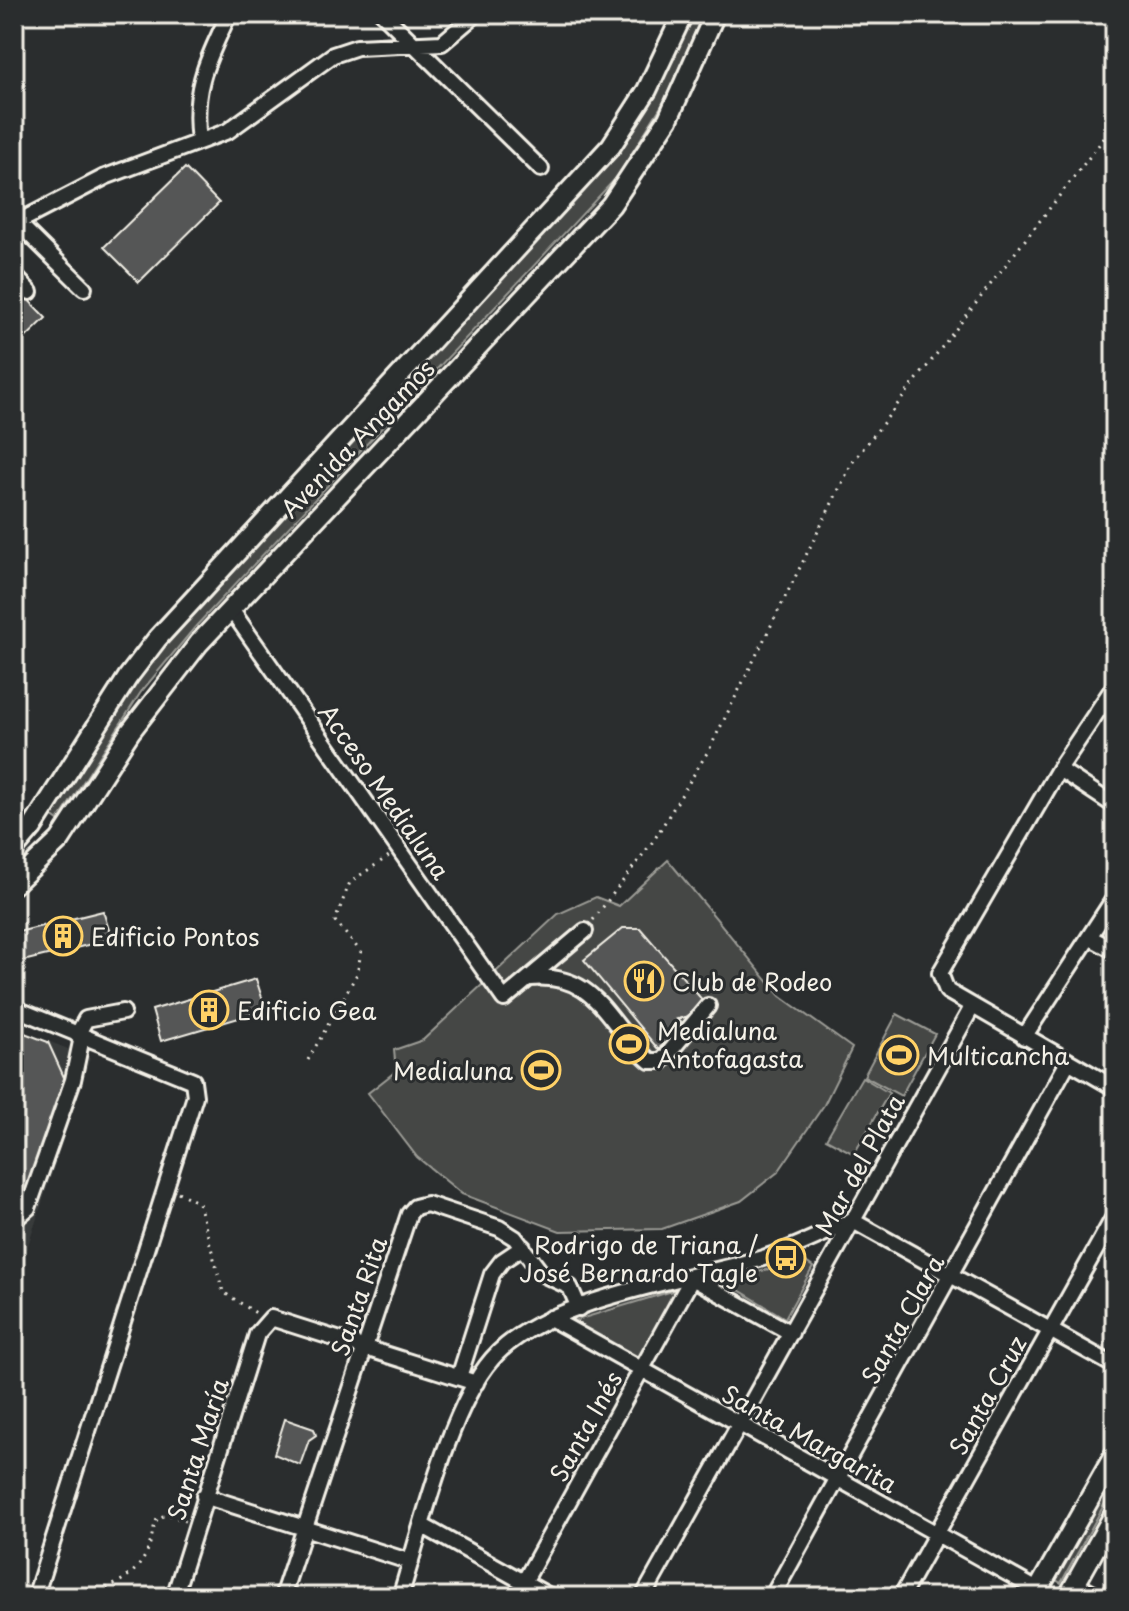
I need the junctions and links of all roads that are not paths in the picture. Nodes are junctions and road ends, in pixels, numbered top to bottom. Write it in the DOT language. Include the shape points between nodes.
graph roads {
  1 [pos="229,14"];
  2 [pos="383,14"];
  3 [pos="476,14"];
  4 [pos="683,14"];
  5 [pos="715,14"];
  6 [pos="413,43"];
  7 [pos="199,141"];
  8 [pos="541,169"];
  9 [pos="16,220"];
  10 [pos="14,275"];
  11 [pos="84,288"];
  12 [pos="30,292"];
  13 [pos="230,608"];
  14 [pos="1115,685"];
  15 [pos="1059,769"];
  16 [pos="1115,806"];
  17 [pos="14,849"];
  18 [pos="14,884"];
  19 [pos="1115,897"];
  20 [pos="585,931"];
  21 [pos="1089,937"];
  22 [pos="1115,951"];
  23 [pos="531,978"];
  24 [pos="708,1006"];
  25 [pos="972,1007"];
  26 [pos="14,1008"];
  27 [pos="123,1012"];
  28 [pos="80,1036"];
  29 [pos="1024,1037"];
  30 [pos="1068,1062"];
  31 [pos="1115,1088"];
  32 [pos="1115,1215"];
  33 [pos="14,1220"];
  34 [pos="853,1221"];
  35 [pos="523,1247"];
  36 [pos="951,1276"];
  37 [pos="692,1278"];
  38 [pos="579,1308"];
  39 [pos="550,1318"];
  40 [pos="1048,1330"];
  41 [pos="791,1333"];
  42 [pos="364,1348"];
  43 [pos="1115,1366"];
  44 [pos="642,1369"];
  45 [pos="459,1377"];
  46 [pos="476,1383"];
  47 [pos="740,1424"];
  48 [pos="1115,1454"];
  49 [pos="838,1479"];
  50 [pos="204,1496"];
  51 [pos="1115,1513"];
  52 [pos="423,1526"];
  53 [pos="304,1527"];
  54 [pos="936,1533"];
  55 [pos="411,1562"];
  56 [pos="524,1582"];
  57 [pos="1072,1590"];
  58 [pos="1041,1595"];
  59 [pos="35,1597"];
  60 [pos="174,1597"];
  61 [pos="282,1597"];
  62 [pos="400,1597"];
  63 [pos="519,1597"];
  64 [pos="551,1597"];
  65 [pos="643,1597"];
  66 [pos="772,1597"];
  67 [pos="901,1597"];
  68 [pos="1099,1597"];
  1 -- 7 [label="street" via="208,59 195,107"];
  2 -- 6 [label="street"];
  3 -- 6 [label="street" via="442,43"];
  4 -- 17 [label="main road, Avenida Angamos" via="647,90 611,146 157,639"];
  5 -- 13 [label="main road, Avenida Angamos" via="668,119 611,205"];
  6 -- 7 [label="street" via="357,47 333,55 238,125"];
  6 -- 8 [label="street"];
  7 -- 9 [label="street" via="105,177"];
  9 -- 11 [label="street"];
  10 -- 12 [label="street"];
  13 -- 18 [label="main road, Avenida Angamos" via="155,697 60,840"];
  13 -- 23 [label="street, Acceso Medialuna" via="504,999"];
  14 -- 15 [label="street"];
  15 -- 16 [label="street"];
  15 -- 25 [label="street" via="940,973 947,991"];
  19 -- 21 [label="street"];
  20 -- 23 [label="street"];
  21 -- 22 [label="street"];
  21 -- 29 [label="street"];
  23 -- 24 [label="street" via="555,976 580,986 650,1061 662,1061"];
  25 -- 29 [label="street"];
  25 -- 34 [label="street, Mar del Plata"];
  26 -- 28 [label="street"];
  27 -- 28 [label="street" via="86,1019"];
  28 -- 33 [label="street" via="73,1080 28,1208"];
  28 -- 59 [label="street" via="193,1081 195,1096"];
  29 -- 30 [label="street"];
  30 -- 31 [label="street"];
  30 -- 36 [label="street, Santa Clara"];
  32 -- 40 [label="street, Santa Cruz"];
  34 -- 36 [label="street"];
  34 -- 37 [label="street" via="767,1257"];
  34 -- 41 [label="street, Mar del Plata"];
  35 -- 38 [label="street, Santa Rita" via="542,1274 570,1287"];
  35 -- 42 [label="street, Santa Rita" via="499,1228 427,1204 415,1207"];
  35 -- 45 [label="street" via="492,1274"];
  36 -- 40 [label="street"];
  36 -- 49 [label="street, Santa Clara"];
  37 -- 38 [label="street"];
  37 -- 41 [label="street"];
  37 -- 44 [label="street, Santa Inés"];
  38 -- 39 [label="street"];
  39 -- 44 [label="street, Santa Margarita"];
  39 -- 46 [label="street" via="522,1332 492,1359"];
  40 -- 43 [label="street"];
  40 -- 54 [label="street, Santa Cruz"];
  41 -- 47 [label="street, Mar del Plata"];
  42 -- 45 [label="street"];
  42 -- 50 [label="street, Santa María" via="271,1318 257,1334"];
  42 -- 53 [label="street, Santa Rita"];
  44 -- 47 [label="street, Santa Margarita"];
  44 -- 56 [label="street, Santa Inés"];
  45 -- 46 [label="street"];
  46 -- 52 [label="street"];
  47 -- 49 [label="street, Santa Margarita"];
  47 -- 65 [label="street, Mar del Plata"];
  48 -- 58 [label="main road"];
  49 -- 54 [label="street, Santa Margarita"];
  49 -- 66 [label="street, Santa Clara"];
  50 -- 53 [label="street"];
  50 -- 60 [label="street, Santa María"];
  51 -- 57 [label="main road"];
  52 -- 55 [label="street"];
  52 -- 56 [label="street"];
  53 -- 55 [label="street"];
  53 -- 61 [label="street, Santa Rita"];
  54 -- 58 [label="street, Santa Margarita"];
  54 -- 67 [label="street, Santa Cruz"];
  55 -- 62 [label="street"];
  56 -- 63 [label="street, Santa Inés"];
  56 -- 64 [label="street"];
  57 -- 68 [label="street"];
}
